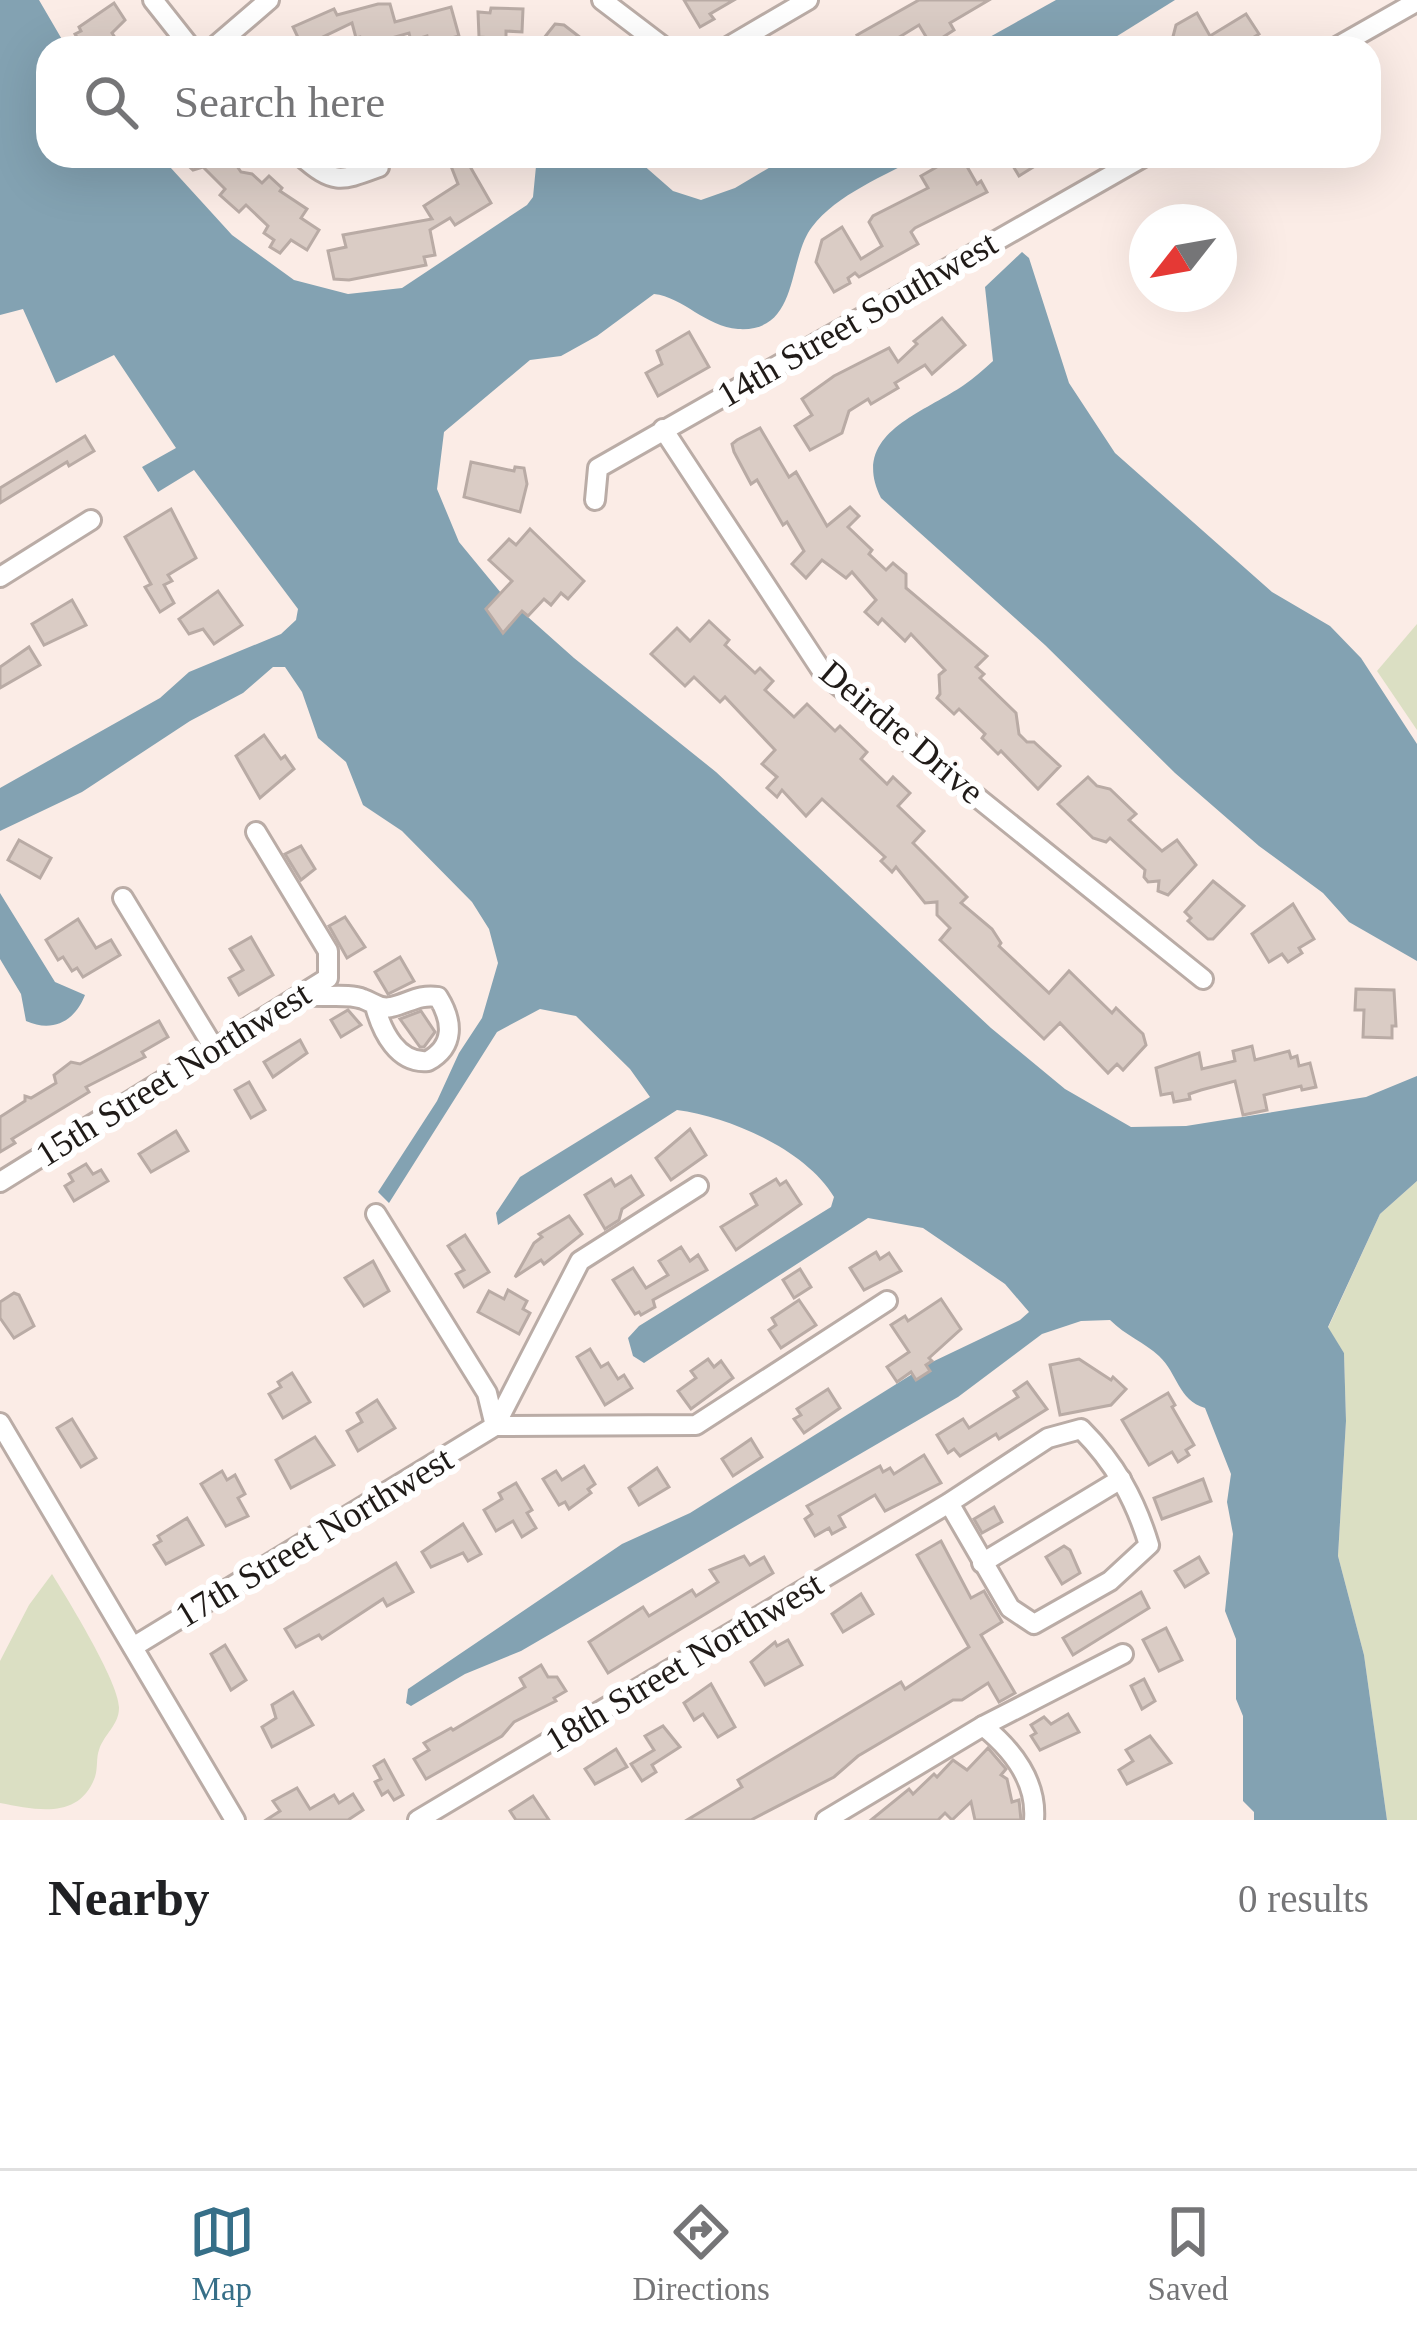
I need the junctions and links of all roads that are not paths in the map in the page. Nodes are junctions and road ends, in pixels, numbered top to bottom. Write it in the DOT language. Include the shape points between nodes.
graph roads {
  1 [pos="152,0"];
  2 [pos="269,0"];
  3 [pos="602,0"];
  4 [pos="808,0"];
  5 [pos="1416,2"];
  6 [pos="181,36"];
  7 [pos="227,36"];
  8 [pos="649,36"];
  9 [pos="746,36"];
  10 [pos="1356,36"];
  11 [pos="316,168"];
  12 [pos="377,168"];
  13 [pos="1123,168"];
  14 [pos="663,429"];
  15 [pos="595,500"];
  16 [pos="91,520"];
  17 [pos="0,577"];
  18 [pos="256,832"];
  19 [pos="123,898"];
  20 [pos="1203,979"];
  21 [pos="305,995"];
  22 [pos="375,1006"];
  23 [pos="214,1048"];
  24 [pos="0,1182"];
  25 [pos="698,1186"];
  26 [pos="376,1214"];
  27 [pos="887,1301"];
  28 [pos="0,1423"];
  29 [pos="495,1426"];
  30 [pos="1121,1479"];
  31 [pos="949,1503"];
  32 [pos="982,1563"];
  33 [pos="133,1647"];
  34 [pos="1123,1654"];
  35 [pos="983,1726"];
  36 [pos="236,1820"];
  37 [pos="418,1820"];
  38 [pos="826,1820"];
  39 [pos="1034,1820"];
  1 -- 6 [label="street"];
  2 -- 7 [label="street"];
  3 -- 8 [label="street"];
  4 -- 9 [label="street"];
  5 -- 10 [label="street"];
  11 -- 12 [label="street" via="340,181"];
  13 -- 14 [label="street, 14th Street Southwest"];
  14 -- 15 [label="street, 14th Street Southwest" via="598,468"];
  14 -- 20 [label="street, Deirdre Drive" via="824,674"];
  16 -- 17 [label="street"];
  18 -- 21 [label="street, 15th Street Northwest" via="328,950 328,978"];
  19 -- 23 [label="street"];
  21 -- 22 [label="street" via="359,997"];
  21 -- 23 [label="street, 15th Street Northwest"];
  22 -- 22 [label="street" via="438,997 448,1042 435,1058 409,1059"];
  23 -- 24 [label="street, 15th Street Northwest"];
  25 -- 29 [label="street" via="580,1261"];
  26 -- 29 [label="street" via="487,1393"];
  27 -- 29 [label="street" via="696,1425"];
  28 -- 33 [label="street"];
  29 -- 33 [label="street, 17th Street Northwest"];
  30 -- 31 [label="street, 18th Street Northwest" via="1081,1429 1048,1438"];
  30 -- 32 [label="street"];
  30 -- 32 [label="street" via="1149,1545 1110,1581 1034,1624 1010,1608"];
  31 -- 32 [label="street"];
  31 -- 37 [label="street, 18th Street Northwest"];
  33 -- 36 [label="street"];
  34 -- 35 [label="street"];
  35 -- 38 [label="street"];
  35 -- 39 [label="street" via="1036,1794"];
}
